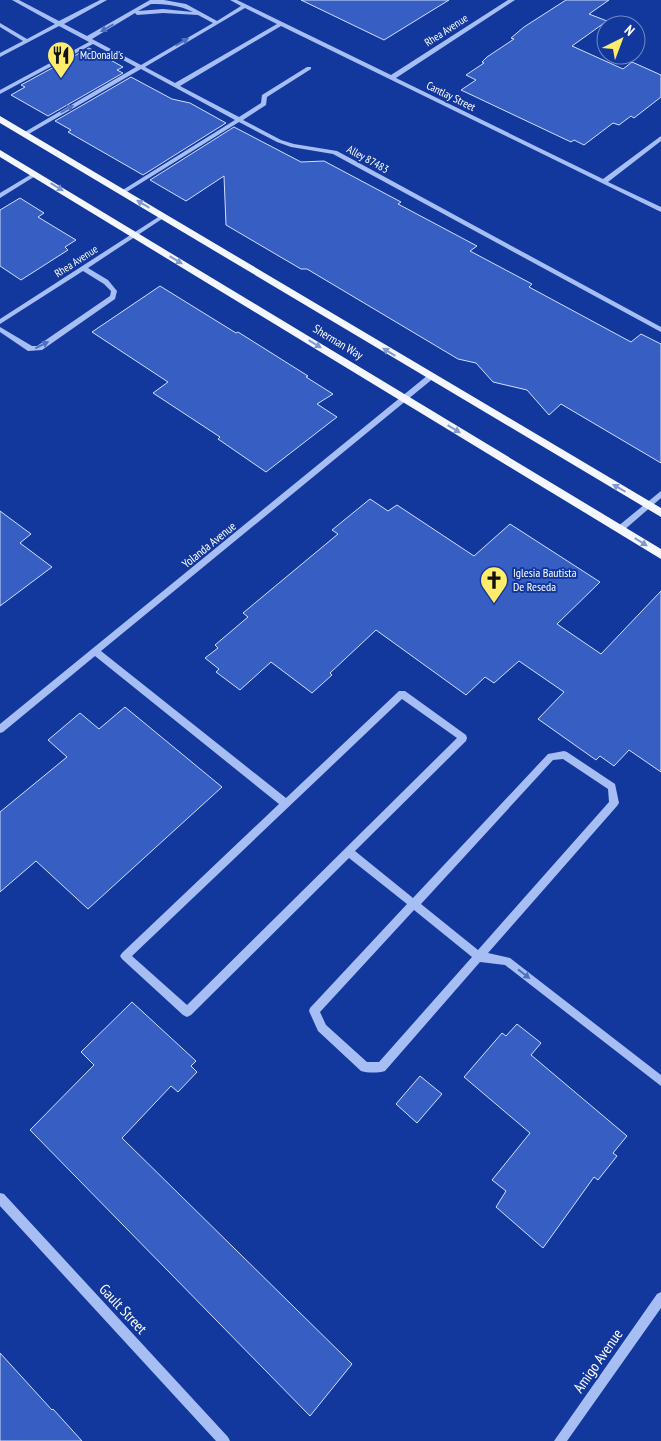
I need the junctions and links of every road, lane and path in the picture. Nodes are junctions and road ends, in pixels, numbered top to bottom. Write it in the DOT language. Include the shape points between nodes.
graph roads {
  1 [pos="15,0"];
  2 [pos="104,0"];
  3 [pos="233,0"];
  4 [pos="512,0"];
  5 [pos="245,6"];
  6 [pos="217,22"];
  7 [pos="0,24"];
  8 [pos="59,24"];
  9 [pos="280,24"];
  10 [pos="90,40"];
  11 [pos="27,41"];
  12 [pos="0,55"];
  13 [pos="140,68"];
  14 [pos="309,68"];
  15 [pos="391,78"];
  16 [pos="175,86"];
  17 [pos="0,92"];
  18 [pos="0,119"];
  19 [pos="239,120"];
  20 [pos="25,134"];
  21 [pos="661,138"];
  22 [pos="0,153"];
  23 [pos="36,174"];
  24 [pos="604,182"];
  25 [pos="123,192"];
  26 [pos="0,196"];
  27 [pos="661,210"];
  28 [pos="163,216"];
  29 [pos="135,235"];
  30 [pos="83,268"];
  31 [pos="0,322"];
  32 [pos="0,329"];
  33 [pos="661,330"];
  34 [pos="431,377"];
  35 [pos="404,398"];
  36 [pos="661,494"];
  37 [pos="648,505"];
  38 [pos="661,513"];
  39 [pos="620,530"];
  40 [pos="661,555"];
  41 [pos="96,652"];
  42 [pos="0,729"];
  43 [pos="286,804"];
  44 [pos="349,852"];
  45 [pos="413,904"];
  46 [pos="480,957"];
  47 [pos="661,1081"];
  48 [pos="0,1198"];
  49 [pos="661,1298"];
  50 [pos="224,1441"];
  51 [pos="560,1441"];
  1 -- 8 [label="street, Alley 87483"];
  2 -- 8 [label="street"];
  3 -- 5 [label="street, Cantlay Street"];
  4 -- 15 [label="street, Rhea Avenue"];
  5 -- 6 [label="street"];
  5 -- 9 [label="street, Cantlay Street"];
  6 -- 10 [label="street, one-way" via="184,5 150,2"];
  13 -- 6 [label="street, one-way"];
  7 -- 11 [label="street"];
  8 -- 10 [label="street, Alley 87483"];
  8 -- 11 [label="street"];
  9 -- 15 [label="street, Cantlay Street"];
  9 -- 16 [label="street"];
  10 -- 13 [label="street, Alley 87483"];
  10 -- 17 [label="street"];
  11 -- 12 [label="street"];
  13 -- 16 [label="street, Alley 87483"];
  20 -- 13 [label="street, one-way"];
  14 -- 19 [label="street" via="264,96 264,104"];
  15 -- 24 [label="street, Cantlay Street"];
  16 -- 19 [label="street, Alley 87483"];
  18 -- 20 [label="main road, Sherman Way"];
  19 -- 25 [label="street"];
  19 -- 33 [label="street, Alley 87483" via="293,146 335,152"];
  20 -- 25 [label="main road, Sherman Way"];
  21 -- 24 [label="street"];
  22 -- 23 [label="main road, Sherman Way"];
  23 -- 26 [label="street"];
  23 -- 29 [label="main road, Sherman Way, one-way"];
  24 -- 27 [label="street, Cantlay Street"];
  28 -- 25 [label="main road, Sherman Way, one-way"];
  28 -- 29 [label="street, Rhea Avenue"];
  34 -- 28 [label="main road, Sherman Way, one-way"];
  29 -- 30 [label="street, Rhea Avenue"];
  29 -- 35 [label="main road, Sherman Way, one-way"];
  30 -- 31 [label="street, Rhea Avenue"];
  32 -- 30 [label="street, one-way" via="31,349 39,348 113,297 114,291 106,282"];
  34 -- 35 [label="street, Yolanda Avenue"];
  37 -- 34 [label="main road, Sherman Way, one-way"];
  35 -- 39 [label="main road, Sherman Way, one-way"];
  35 -- 41 [label="street, Yolanda Avenue"];
  36 -- 37 [label="street"];
  37 -- 38 [label="main road, Sherman Way"];
  37 -- 39 [label="street"];
  39 -- 40 [label="main road, Sherman Way, one-way"];
  41 -- 42 [label="street, Yolanda Avenue"];
  41 -- 43 [label="street"];
  43 -- 44 [label="street" via="402,694 462,738"];
  43 -- 44 [label="street" via="126,956 187,1012"];
  44 -- 45 [label="street"];
  45 -- 46 [label="street"];
  45 -- 46 [label="street" via="314,1011 322,1028 366,1066 381,1067"];
  45 -- 46 [label="street" via="551,757 564,755 612,787 614,803"];
  46 -- 47 [label="street, one-way" via="507,961"];
  48 -- 50 [label="street, Gault Street"];
  49 -- 51 [label="street, Amigo Avenue"];
}
